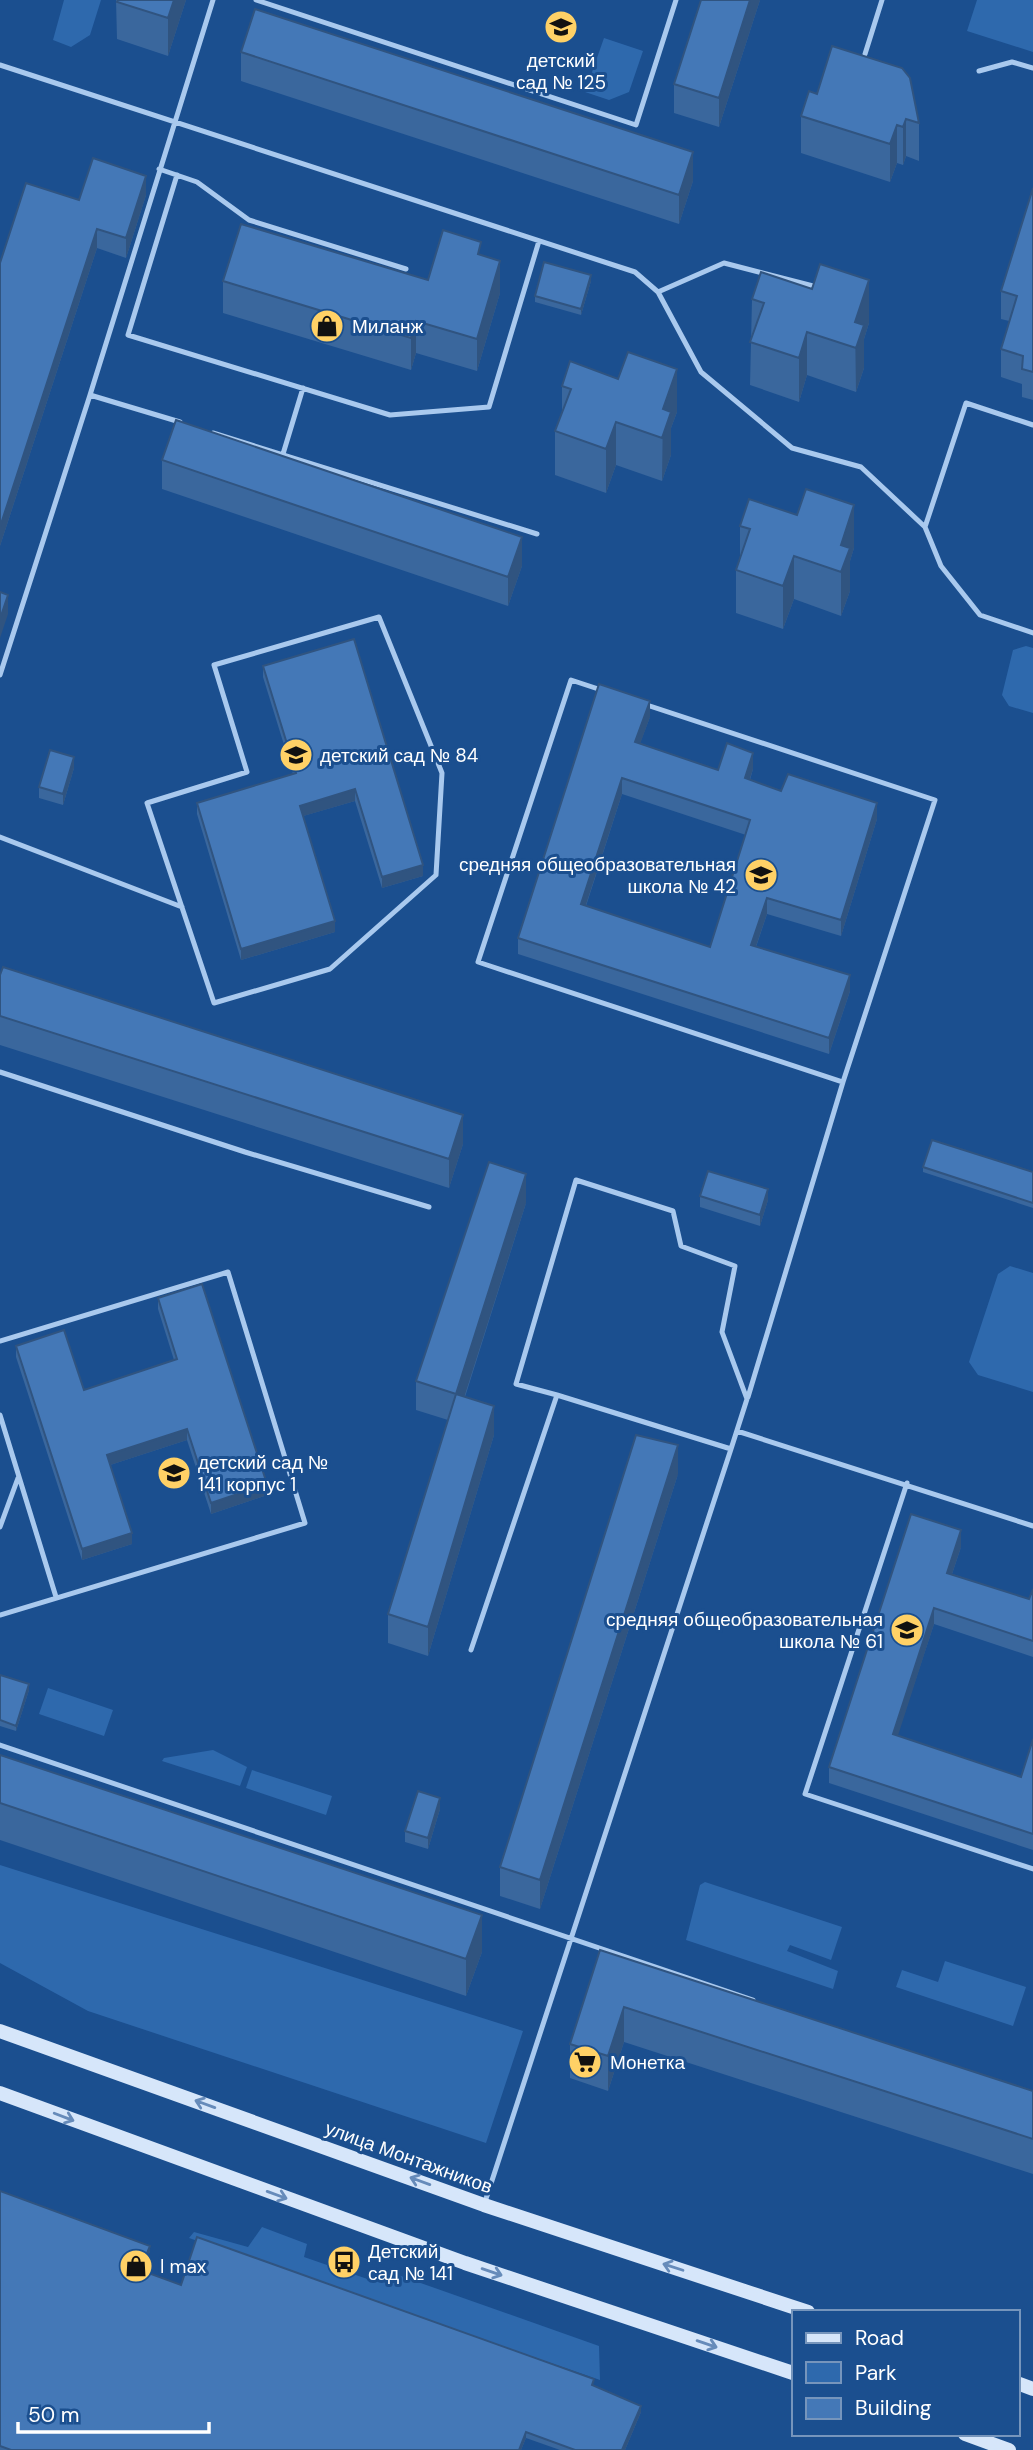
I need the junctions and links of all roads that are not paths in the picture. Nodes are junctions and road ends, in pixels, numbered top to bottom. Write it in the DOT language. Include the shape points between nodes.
graph roads {
  1 [pos="213,0"];
  2 [pos="256,0"];
  3 [pos="676,0"];
  4 [pos="882,0"];
  5 [pos="864,54"];
  6 [pos="0,65"];
  7 [pos="1033,68"];
  8 [pos="979,71"];
  9 [pos="174,121"];
  10 [pos="159,169"];
  11 [pos="177,175"];
  12 [pos="539,241"];
  13 [pos="405,269"];
  14 [pos="825,289"];
  15 [pos="658,292"];
  16 [pos="303,388"];
  17 [pos="90,395"];
  18 [pos="1033,425"];
  19 [pos="193,426"];
  20 [pos="206,430"];
  21 [pos="283,454"];
  22 [pos="925,527"];
  23 [pos="537,534"];
  24 [pos="1033,633"];
  25 [pos="0,675"];
  26 [pos="0,837"];
  27 [pos="182,907"];
  28 [pos="0,1072"];
  29 [pos="843,1082"];
  30 [pos="429,1207"];
  31 [pos="0,1341"];
  32 [pos="557,1395"];
  33 [pos="747,1399"];
  34 [pos="0,1415"];
  35 [pos="737,1431"];
  36 [pos="731,1449"];
  37 [pos="19,1475"];
  38 [pos="907,1483"];
  39 [pos="1033,1526"];
  40 [pos="0,1527"];
  41 [pos="56,1597"];
  42 [pos="0,1615"];
  43 [pos="471,1650"];
  44 [pos="0,1745"];
  45 [pos="1033,1869"];
  46 [pos="570,1937"];
  47 [pos="762,2003"];
  48 [pos="0,2031"];
  49 [pos="0,2093"];
  50 [pos="484,2204"];
  51 [pos="802,2310"];
  52 [pos="792,2374"];
  53 [pos="970,2436"];
  54 [pos="1009,2450"];
  1 -- 9 [label="lane"];
  2 -- 3 [label="lane" via="636,125"];
  4 -- 5 [label="lane"];
  6 -- 9 [label="lane"];
  7 -- 8 [label="lane" via="1012,62"];
  9 -- 10 [label="lane"];
  9 -- 12 [label="lane"];
  10 -- 11 [label="lane"];
  10 -- 17 [label="lane"];
  11 -- 13 [label="lane" via="197,182 249,220"];
  11 -- 16 [label="lane" via="128,335"];
  12 -- 15 [label="lane" via="635,272"];
  12 -- 16 [label="lane" via="489,407 390,415"];
  14 -- 15 [label="lane" via="724,263"];
  15 -- 22 [label="lane" via="701,372 792,448 861,467"];
  16 -- 21 [label="lane"];
  17 -- 19 [label="lane"];
  17 -- 25 [label="lane"];
  18 -- 22 [label="lane" via="966,403"];
  20 -- 21 [label="lane"];
  21 -- 23 [label="lane"];
  22 -- 24 [label="lane" via="940,566 980,615"];
  26 -- 27 [label="lane"];
  27 -- 27 [label="lane" via="214,1003 331,969 436,875 442,774 379,617 214,666 247,772 147,803"];
  28 -- 30 [label="lane"];
  29 -- 29 [label="lane" via="935,800 571,680 478,962"];
  29 -- 33 [label="lane"];
  31 -- 41 [label="lane" via="228,1272 305,1523"];
  32 -- 33 [label="lane" via="516,1384 576,1180 673,1211 681,1246 735,1266 722,1332"];
  32 -- 36 [label="lane"];
  32 -- 43 [label="lane"];
  33 -- 35 [label="lane"];
  34 -- 37 [label="lane"];
  35 -- 36 [label="lane"];
  35 -- 38 [label="lane"];
  36 -- 46 [label="lane"];
  37 -- 40 [label="lane"];
  37 -- 41 [label="lane"];
  38 -- 39 [label="lane"];
  38 -- 45 [label="lane" via="805,1794"];
  41 -- 42 [label="lane"];
  44 -- 46 [label="lane"];
  46 -- 47 [label="lane"];
  46 -- 50 [label="lane"];
  50 -- 48 [label="main road, улица Монтажников, one-way"];
  49 -- 52 [label="main road, one-way" via="466,2263"];
  51 -- 50 [label="main road, улица Монтажников, one-way"];
  53 -- 54 [label="main road"];
}
